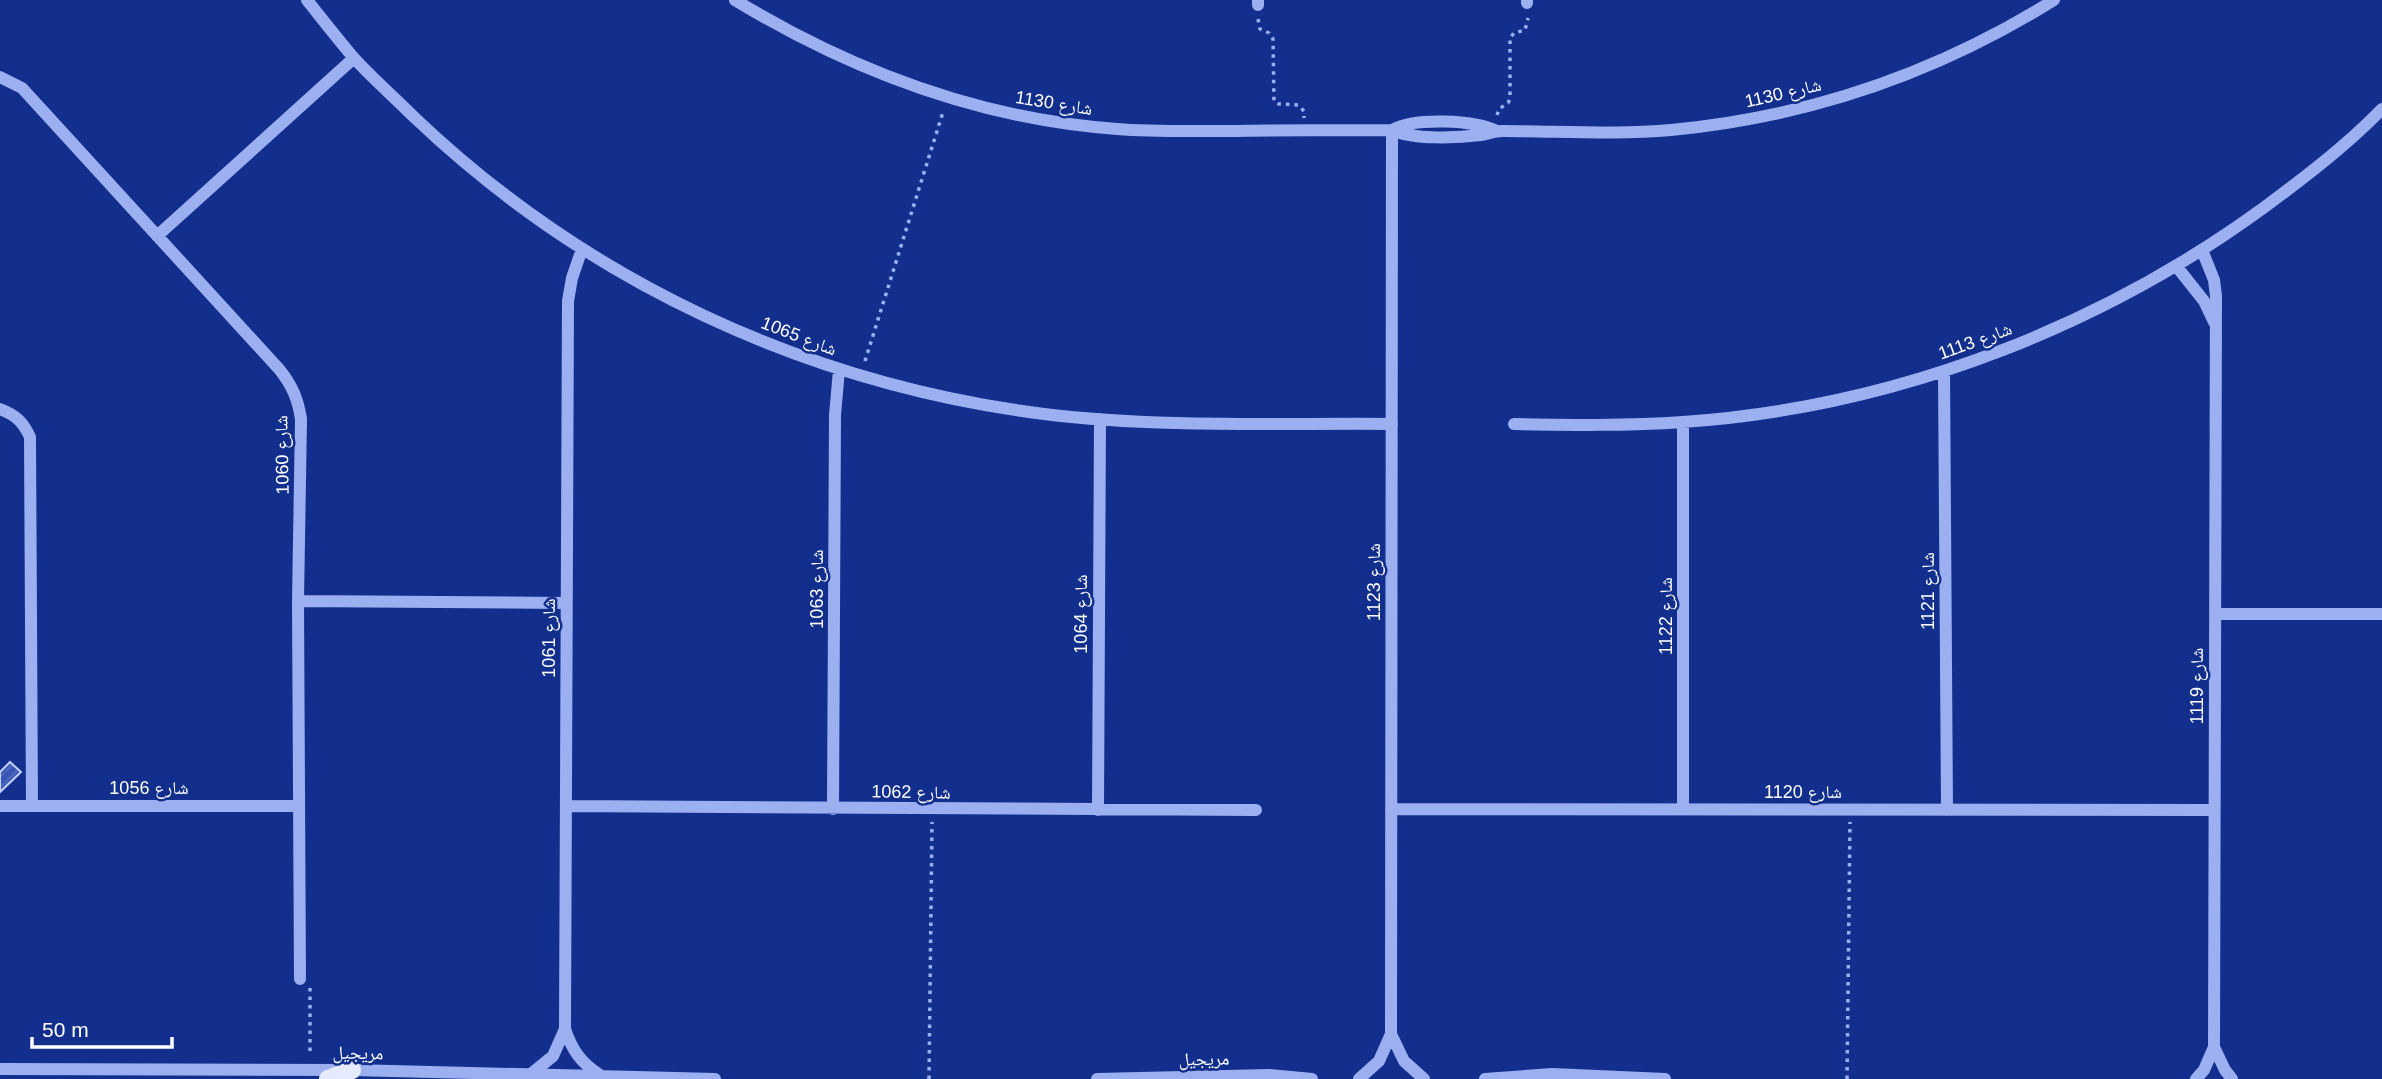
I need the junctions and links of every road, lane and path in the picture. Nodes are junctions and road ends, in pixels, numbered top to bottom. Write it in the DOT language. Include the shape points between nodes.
graph roads {
  1 [pos="307,0"];
  2 [pos="735,0"];
  3 [pos="2054,0"];
  4 [pos="1527,1"];
  5 [pos="1258,3"];
  6 [pos="354,58"];
  7 [pos="0,76"];
  8 [pos="948,98"];
  9 [pos="2382,109"];
  10 [pos="1304,130"];
  11 [pos="1392,130"];
  12 [pos="1497,131"];
  13 [pos="157,236"];
  14 [pos="582,249"];
  15 [pos="2202,250"];
  16 [pos="2177,267"];
  17 [pos="2216,325"];
  18 [pos="839,370"];
  19 [pos="1944,372"];
  20 [pos="861,377"];
  21 [pos="0,409"];
  22 [pos="1100,419"];
  23 [pos="1683,422"];
  24 [pos="1392,424"];
  25 [pos="1514,424"];
  26 [pos="298,601"];
  27 [pos="566,603"];
  28 [pos="2215,614"];
  29 [pos="2382,614"];
  30 [pos="0,806"];
  31 [pos="32,806"];
  32 [pos="298,806"];
  33 [pos="566,807"];
  34 [pos="833,809"];
  35 [pos="1391,809"];
  36 [pos="1683,809"];
  37 [pos="932,810"];
  38 [pos="1098,810"];
  39 [pos="1256,810"];
  40 [pos="1850,810"];
  41 [pos="1947,810"];
  42 [pos="2214,810"];
  43 [pos="300,979"];
  44 [pos="565,1029"];
  45 [pos="1391,1034"];
  46 [pos="2214,1047"];
  47 [pos="0,1069"];
  48 [pos="310,1070"];
  49 [pos="352,1070"];
  50 [pos="530,1075"];
  51 [pos="600,1076"];
  52 [pos="328,1079"];
  53 [pos="715,1079"];
  54 [pos="929,1079"];
  55 [pos="1097,1079"];
  56 [pos="1311,1079"];
  57 [pos="1359,1079"];
  58 [pos="1424,1079"];
  59 [pos="1485,1079"];
  60 [pos="1665,1079"];
  61 [pos="1847,1079"];
  62 [pos="2196,1079"];
  63 [pos="2232,1079"];
  1 -- 6 [label="street, شارع 1065"];
  2 -- 8 [label="street, شارع 1130" via="870,71"];
  3 -- 12 [label="street, شارع 1130" via="1925,68 1876,87 1774,115 1670,130"];
  4 -- 12 [label="path" via="1527,28 1510,38 1510,99 1497,111"];
  5 -- 10 [label="path" via="1259,29 1273,39 1273,99 1302,107"];
  6 -- 13 [label="street"];
  6 -- 14 [label="street, شارع 1065" via="444,145"];
  7 -- 13 [label="street, شارع 1060" via="22,88"];
  8 -- 10 [label="street, شارع 1130" via="1013,115 1117,129"];
  8 -- 20 [label="path"];
  9 -- 15 [label="street, شارع 1113" via="2322,163"];
  10 -- 11 [label="street, شارع 1130"];
  11 -- 12 [label="street, شارع 1130" via="1426,136"];
  11 -- 24 [label="street, شارع 1123"];
  13 -- 26 [label="street, شارع 1060" via="294,391 301,419"];
  14 -- 18 [label="street, شارع 1065" via="723,326"];
  14 -- 27 [label="street, شارع 1061" via="568,301"];
  15 -- 16 [label="street, شارع 1113"];
  15 -- 17 [label="street, شارع 1119" via="2214,280"];
  16 -- 17 [label="street, شارع 1119"];
  16 -- 19 [label="street, شارع 1113" via="2068,323"];
  17 -- 28 [label="street, شارع 1119"];
  18 -- 20 [label="street, شارع 1065"];
  18 -- 34 [label="street, شارع 1063"];
  19 -- 23 [label="street, شارع 1113" via="1822,402"];
  19 -- 41 [label="street, شارع 1121"];
  20 -- 22 [label="street, شارع 1065" via="946,398"];
  21 -- 31 [label="street" via="24,424 30,437"];
  22 -- 24 [label="street, شارع 1065"];
  22 -- 38 [label="street, شارع 1064"];
  23 -- 25 [label="street, شارع 1113"];
  23 -- 36 [label="street, شارع 1122"];
  24 -- 35 [label="street, شارع 1123"];
  26 -- 27 [label="street"];
  26 -- 32 [label="street, شارع 1060"];
  27 -- 33 [label="street, شارع 1061"];
  28 -- 29 [label="street"];
  28 -- 42 [label="street, شارع 1119"];
  30 -- 31 [label="street, شارع 1056"];
  31 -- 32 [label="street, شارع 1056"];
  32 -- 43 [label="street, شارع 1060"];
  33 -- 34 [label="street, شارع 1062"];
  33 -- 44 [label="street, شارع 1061"];
  34 -- 37 [label="street, شارع 1062"];
  35 -- 36 [label="street, شارع 1120"];
  35 -- 45 [label="street, شارع 1123"];
  36 -- 40 [label="street, شارع 1120"];
  37 -- 38 [label="street, شارع 1062"];
  37 -- 54 [label="path"];
  38 -- 39 [label="street, شارع 1062"];
  40 -- 41 [label="street, شارع 1120"];
  40 -- 61 [label="path"];
  41 -- 42 [label="street, شارع 1120"];
  42 -- 46 [label="street, شارع 1119"];
  43 -- 48 [label="path" via="310,979"];
  44 -- 50 [label="street, شارع 1061" via="553,1056"];
  44 -- 51 [label="street, شارع 1061" via="577,1056"];
  45 -- 57 [label="street, شارع 1123" via="1378,1061"];
  45 -- 58 [label="street, شارع 1123" via="1404,1061"];
  46 -- 62 [label="street, شارع 1119"];
  46 -- 63 [label="street, شارع 1119"];
  47 -- 48 [label="street, مريجيل"];
  48 -- 49 [label="street, مريجيل"];
  49 -- 50 [label="street, مريجيل"];
  49 -- 52 [label="main road"];
  50 -- 51 [label="street, مريجيل"];
  51 -- 53 [label="street, مريجيل"];
  55 -- 56 [label="street, مريجيل" via="1269,1075"];
  59 -- 60 [label="street" via="1552,1074"];
}
